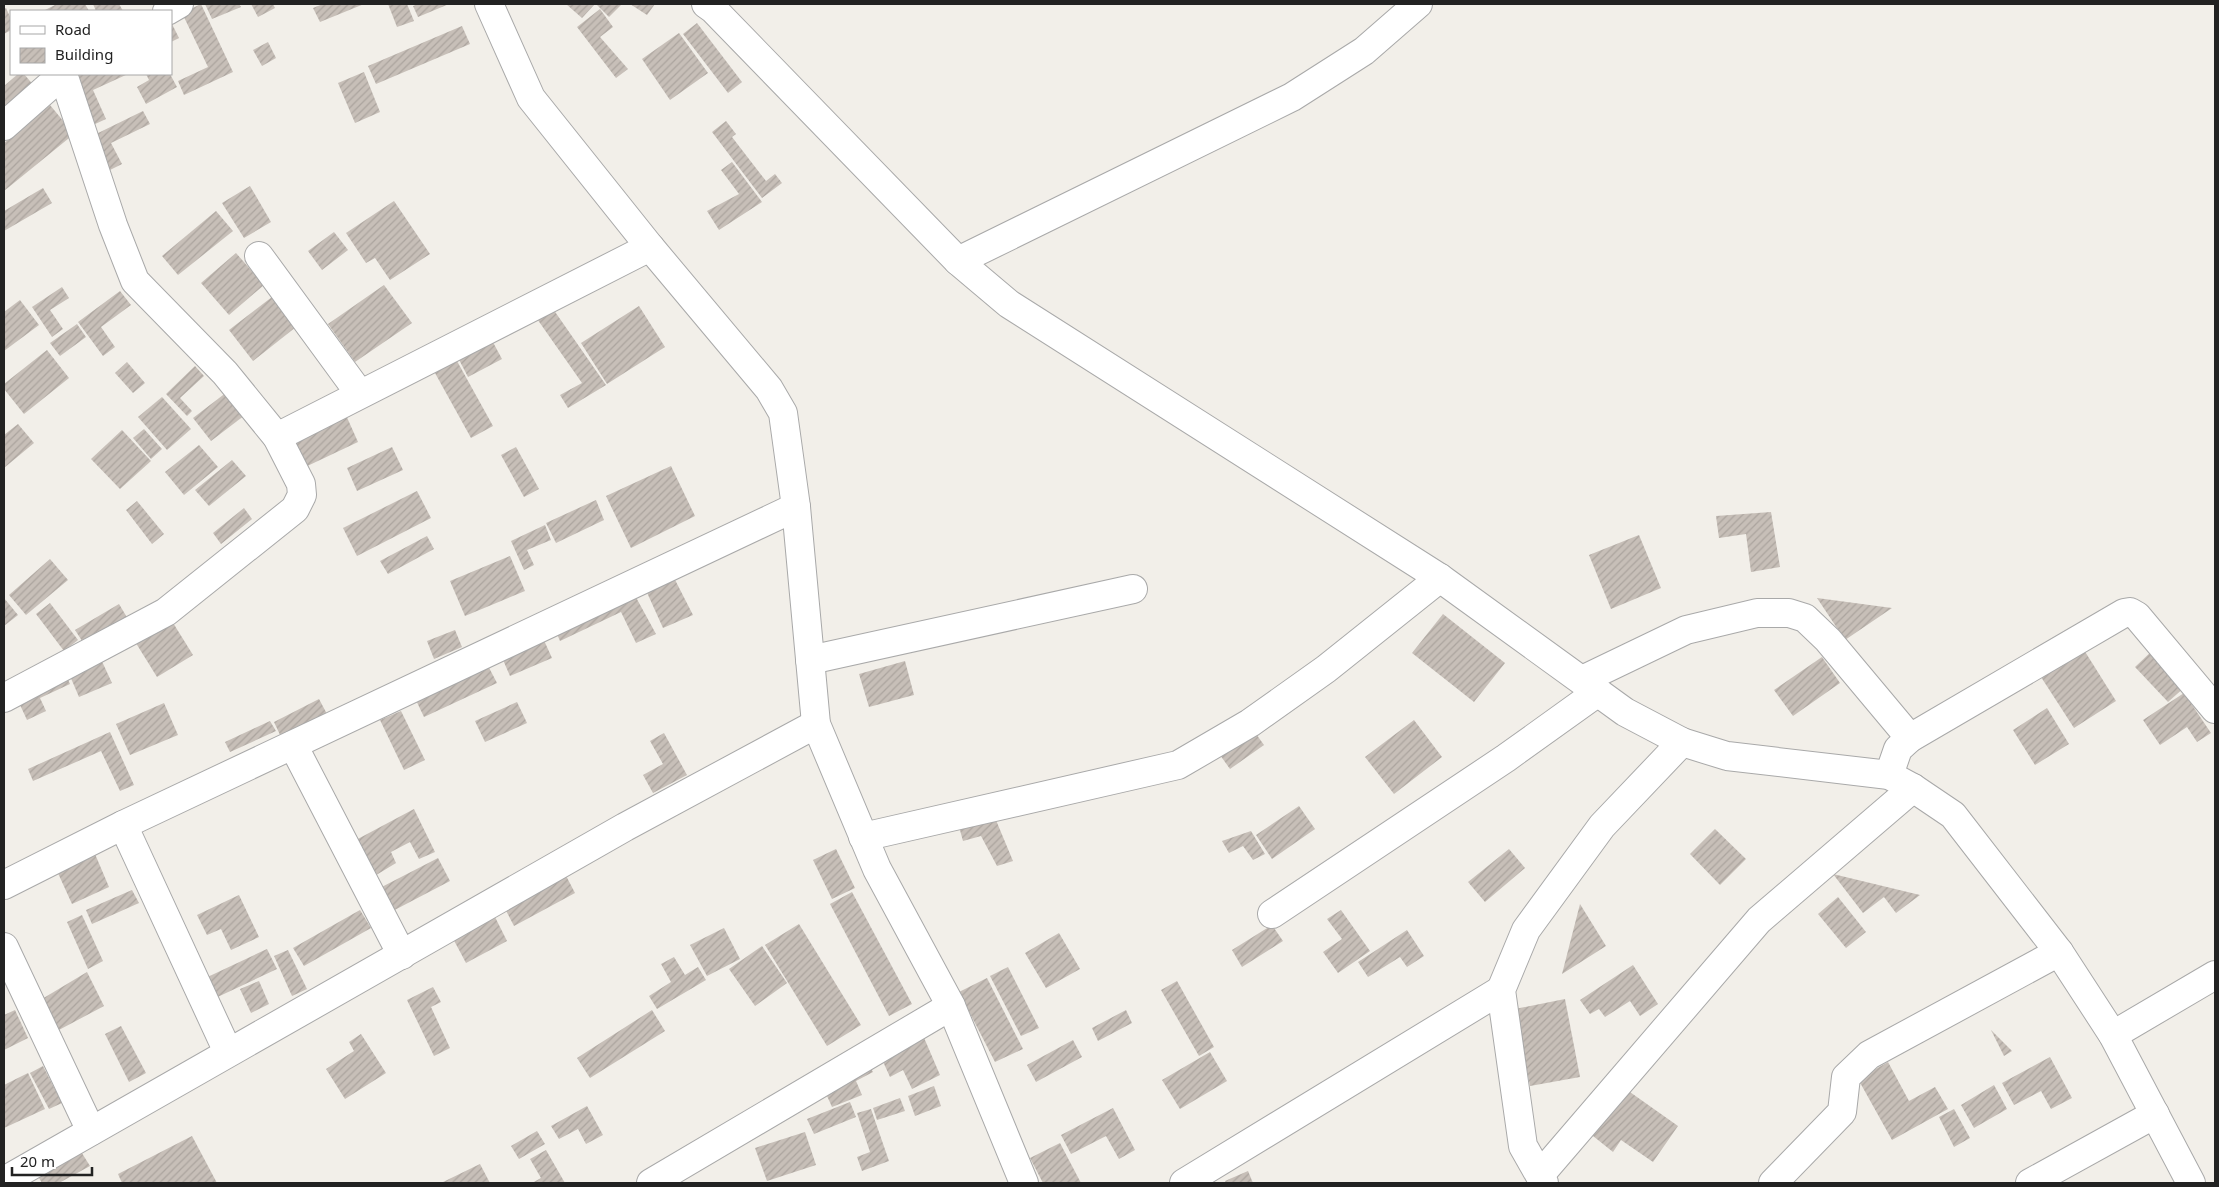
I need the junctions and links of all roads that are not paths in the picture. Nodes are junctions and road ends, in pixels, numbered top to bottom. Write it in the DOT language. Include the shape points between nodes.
graph roads {
  1 [pos="488,4"];
  2 [pos="706,4"];
  3 [pos="1418,4"];
  4 [pos="62,75"];
  5 [pos="63,75"];
  6 [pos="4,126"];
  7 [pos="650,247"];
  8 [pos="259,256"];
  9 [pos="958,261"];
  10 [pos="360,394"];
  11 [pos="277,437"];
  12 [pos="796,507"];
  13 [pos="1440,578"];
  14 [pos="1133,589"];
  15 [pos="810,660"];
  16 [pos="1590,686"];
  17 [pos="4,698"];
  18 [pos="2215,709"];
  19 [pos="816,724"];
  20 [pos="1910,738"];
  21 [pos="1682,742"];
  22 [pos="293,745"];
  23 [pos="1890,775"];
  24 [pos="1913,788"];
  25 [pos="124,825"];
  26 [pos="863,837"];
  27 [pos="7,878"];
  28 [pos="1272,914"];
  29 [pos="4,947"];
  30 [pos="2059,952"];
  31 [pos="402,955"];
  32 [pos="2215,975"];
  33 [pos="1501,990"];
  34 [pos="951,1006"];
  35 [pos="2113,1035"];
  36 [pos="228,1052"];
  37 [pos="2155,1114"];
  38 [pos="91,1131"];
  39 [pos="13,1179"];
  40 [pos="1542,1179"];
  41 [pos="651,1183"];
  42 [pos="1024,1183"];
  43 [pos="1184,1183"];
  44 [pos="1773,1183"];
  45 [pos="2030,1183"];
  46 [pos="2191,1183"];
  1 -- 7 [label="street" via="531,98"];
  2 -- 9 [label="street"];
  3 -- 9 [label="street" via="1364,51 1292,97"];
  4 -- 6 [label="street"];
  5 -- 11 [label="street" via="135,281 225,374"];
  7 -- 10 [label="street"];
  7 -- 12 [label="street" via="770,390 783,412"];
  8 -- 10 [label="street"];
  9 -- 13 [label="street" via="1009,304"];
  10 -- 11 [label="street"];
  11 -- 17 [label="street" via="301,484 302,495 295,509 166,612"];
  12 -- 15 [label="street"];
  12 -- 22 [label="street"];
  13 -- 16 [label="street"];
  13 -- 26 [label="street" via="1318,675 1250,722 1178,765"];
  14 -- 15 [label="street"];
  15 -- 19 [label="street"];
  16 -- 20 [label="street" via="1686,630 1757,613 1789,613 1805,618 1828,640"];
  16 -- 21 [label="street" via="1624,712"];
  16 -- 28 [label="street" via="1506,758"];
  18 -- 20 [label="street" via="2137,616 2130,612"];
  19 -- 26 [label="street"];
  19 -- 31 [label="street" via="625,827"];
  20 -- 23 [label="street" via="1898,749"];
  21 -- 23 [label="street" via="1727,756"];
  21 -- 33 [label="street" via="1602,826 1526,930"];
  22 -- 25 [label="street"];
  22 -- 31 [label="street"];
  23 -- 24 [label="street"];
  24 -- 30 [label="street" via="1953,815"];
  24 -- 40 [label="street" via="1759,920"];
  25 -- 27 [label="street"];
  25 -- 36 [label="street"];
  26 -- 34 [label="street"];
  29 -- 38 [label="street"];
  30 -- 35 [label="street"];
  30 -- 44 [label="street" via="1869,1055 1846,1077 1842,1112"];
  31 -- 36 [label="street"];
  32 -- 35 [label="street"];
  33 -- 40 [label="street" via="1524,1146"];
  33 -- 43 [label="street"];
  34 -- 41 [label="street"];
  34 -- 42 [label="street"];
  35 -- 37 [label="street"];
  36 -- 38 [label="street"];
  37 -- 45 [label="street"];
  37 -- 46 [label="street"];
  38 -- 39 [label="street"];
}
